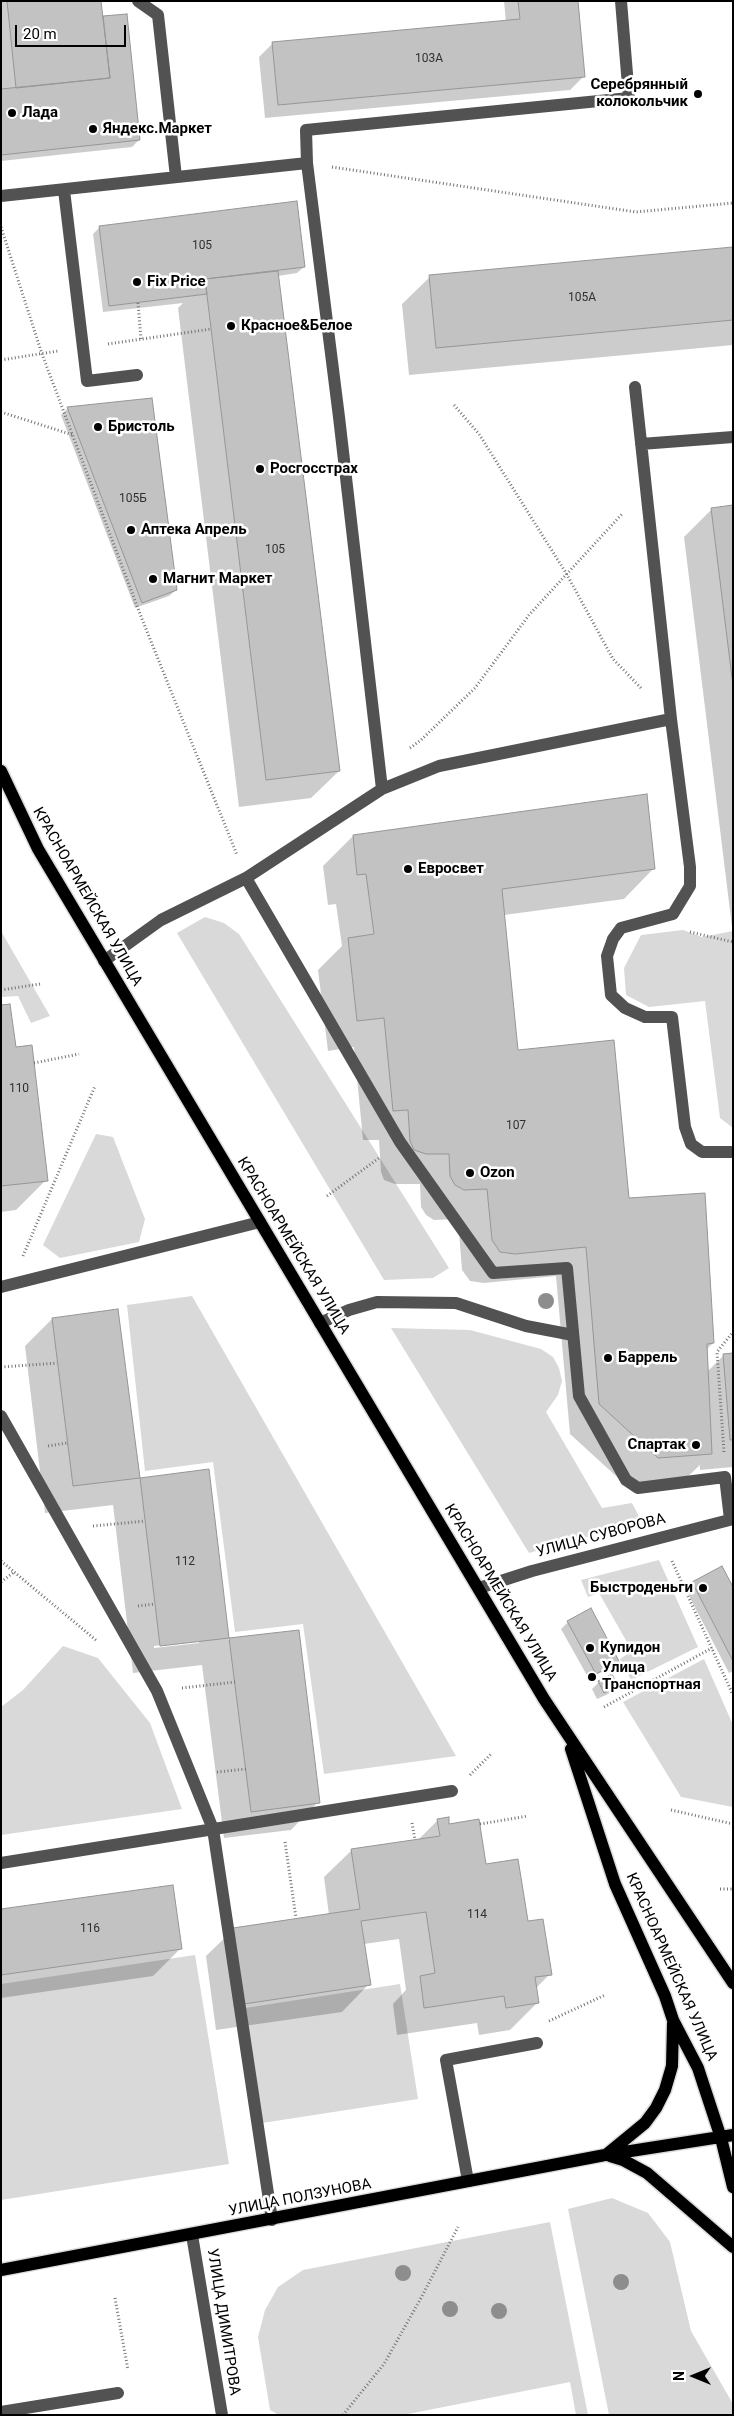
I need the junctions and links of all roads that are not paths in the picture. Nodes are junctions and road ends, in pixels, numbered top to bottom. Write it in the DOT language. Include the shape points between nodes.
graph roads {
  1 [pos="138,1"];
  2 [pos="621,1"];
  3 [pos="307,163"];
  4 [pos="176,177"];
  5 [pos="64,190"];
  6 [pos="1,196"];
  7 [pos="137,375"];
  8 [pos="635,387"];
  9 [pos="733,437"];
  10 [pos="641,444"];
  11 [pos="671,719"];
  12 [pos="1,771"];
  13 [pos="382,789"];
  14 [pos="246,878"];
  15 [pos="104,961"];
  16 [pos="733,1152"];
  17 [pos="260,1222"];
  18 [pos="6,1285"];
  19 [pos="320,1323"];
  20 [pos="573,1335"];
  21 [pos="1,1416"];
  22 [pos="731,1519"];
  23 [pos="479,1588"];
  24 [pos="565,1732"];
  25 [pos="452,1791"];
  26 [pos="213,1829"];
  27 [pos="1,1863"];
  28 [pos="733,1984"];
  29 [pos="673,2020"];
  30 [pos="538,2043"];
  31 [pos="727,2136"];
  32 [pos="605,2155"];
  33 [pos="468,2181"];
  34 [pos="733,2187"];
  35 [pos="272,2220"];
  36 [pos="192,2235"];
  37 [pos="733,2247"];
  38 [pos="1,2270"];
  39 [pos="118,2393"];
  40 [pos="1,2412"];
  41 [pos="222,2415"];
  1 -- 4 [label="street" via="158,15"];
  2 -- 3 [label="street" via="630,98 306,130"];
  3 -- 4 [label="street"];
  3 -- 13 [label="street"];
  4 -- 5 [label="street"];
  5 -- 6 [label="street"];
  5 -- 7 [label="street" via="87,381"];
  8 -- 10 [label="street"];
  9 -- 10 [label="street"];
  10 -- 11 [label="street"];
  11 -- 13 [label="street" via="439,766"];
  11 -- 16 [label="street" via="690,886 673,914 622,928 613,939 607,956 611,995 625,1008 645,1017 672,1017 685,1127 691,1144 702,1152"];
  12 -- 15 [label="main road, КРАСНОАРМЕЙСКАЯ УЛИЦА" via="38,849"];
  13 -- 14 [label="street"];
  14 -- 15 [label="street" via="161,920"];
  14 -- 20 [label="street" via="400,1142 493,1273 567,1268"];
  15 -- 17 [label="main road, КРАСНОАРМЕЙСКАЯ УЛИЦА"];
  17 -- 18 [label="street"];
  17 -- 19 [label="main road, КРАСНОАРМЕЙСКАЯ УЛИЦА"];
  19 -- 20 [label="street" via="348,1310 377,1302 456,1303 526,1326"];
  19 -- 23 [label="main road, КРАСНОАРМЕЙСКАЯ УЛИЦА"];
  20 -- 22 [label="street" via="579,1396 626,1480 638,1488 725,1477"];
  21 -- 26 [label="street" via="157,1690"];
  22 -- 23 [label="street, УЛИЦА СУВОРОВА"];
  23 -- 24 [label="main road, КРАСНОАРМЕЙСКАЯ УЛИЦА"];
  24 -- 28 [label="main road, КРАСНОАРМЕЙСКАЯ УЛИЦА"];
  24 -- 29 [label="main road, КРАСНОАРМЕЙСКАЯ УЛИЦА" via="615,1884"];
  25 -- 26 [label="street"];
  26 -- 27 [label="street"];
  26 -- 35 [label="street"];
  29 -- 31 [label="main road, КРАСНОАРМЕЙСКАЯ УЛИЦА"];
  29 -- 32 [label="main road, УЛИЦА ПОЛЗУНОВА" via="672,2066 656,2108 645,2123"];
  30 -- 33 [label="street" via="446,2060"];
  31 -- 32 [label="main road, УЛИЦА ПОЛЗУНОВА"];
  31 -- 34 [label="main road, КРАСНОАРМЕЙСКАЯ УЛИЦА"];
  32 -- 33 [label="main road, УЛИЦА ПОЛЗУНОВА"];
  32 -- 37 [label="main road, УЛИЦА ПОЛЗУНОВА" via="647,2173"];
  33 -- 35 [label="main road, УЛИЦА ПОЛЗУНОВА"];
  35 -- 36 [label="main road, УЛИЦА ПОЛЗУНОВА"];
  36 -- 38 [label="main road, УЛИЦА ПОЛЗУНОВА"];
  36 -- 41 [label="street, УЛИЦА ДИМИТРОВА"];
  39 -- 40 [label="street"];
}
